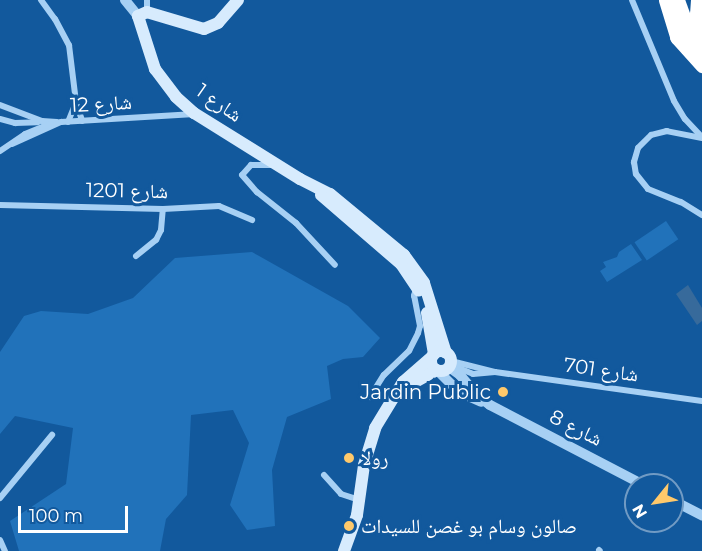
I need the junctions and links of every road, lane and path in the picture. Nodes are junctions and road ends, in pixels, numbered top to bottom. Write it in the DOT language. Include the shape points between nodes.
graph roads {
  1 [pos="41,0"];
  2 [pos="125,0"];
  3 [pos="238,0"];
  4 [pos="632,0"];
  5 [pos="698,0"];
  6 [pos="668,1"];
  7 [pos="144,9"];
  8 [pos="702,30"];
  9 [pos="702,46"];
  10 [pos="702,64"];
  11 [pos="76,102"];
  12 [pos="0,105"];
  13 [pos="196,114"];
  14 [pos="0,119"];
  15 [pos="82,121"];
  16 [pos="42,122"];
  17 [pos="61,122"];
  18 [pos="702,138"];
  19 [pos="0,152"];
  20 [pos="279,165"];
  21 [pos="0,205"];
  22 [pos="163,209"];
  23 [pos="702,215"];
  24 [pos="252,220"];
  25 [pos="136,256"];
  26 [pos="335,265"];
  27 [pos="421,285"];
  28 [pos="442,362"];
  29 [pos="370,398"];
  30 [pos="702,402"];
  31 [pos="52,435"];
  32 [pos="624,474"];
  33 [pos="324,475"];
  34 [pos="0,498"];
  35 [pos="360,500"];
  36 [pos="684,506"];
  37 [pos="702,515"];
  38 [pos="0,543"];
  39 [pos="5,551"];
  40 [pos="344,551"];
  1 -- 11 [label="street" via="69,45"];
  2 -- 7 [label="street"];
  3 -- 7 [label="main road" via="218,23 204,29"];
  4 -- 18 [label="street" via="674,101"];
  5 -- 8 [label="highway"];
  6 -- 9 [label="highway"];
  6 -- 10 [label="highway" via="677,37"];
  7 -- 13 [label="main road, شارع 1" via="155,69 176,97"];
  11 -- 15 [label="street"];
  11 -- 17 [label="street"];
  12 -- 16 [label="street"];
  13 -- 15 [label="street, شارع 12"];
  13 -- 20 [label="main road, شارع 1"];
  14 -- 16 [label="street"];
  15 -- 17 [label="street, شارع 12"];
  16 -- 17 [label="street"];
  17 -- 19 [label="street, شارع 12"];
  18 -- 23 [label="street" via="667,131 651,135 638,148 634,162 636,174 648,189"];
  20 -- 26 [label="street" via="251,165 242,175 296,223"];
  20 -- 27 [label="main road, شارع 1" via="330,194 396,247 411,262"];
  21 -- 22 [label="street, شارع 1201"];
  22 -- 24 [label="street, شارع 1201" via="219,206"];
  22 -- 25 [label="street" via="156,240"];
  27 -- 28 [label="main road, شارع 1"];
  27 -- 29 [label="street" via="413,292 420,321 418,333 409,351 384,375"];
  28 -- 30 [label="street, شارع 701" via="473,374 495,372"];
  28 -- 32 [label="street, شارع 8" via="459,392"];
  28 -- 35 [label="main road" via="406,379 398,392 371,439"];
  31 -- 34 [label="street"];
  33 -- 35 [label="street" via="341,494"];
  35 -- 40 [label="main road"];
  36 -- 37 [label="street"];
  38 -- 39 [label="street"];
}
